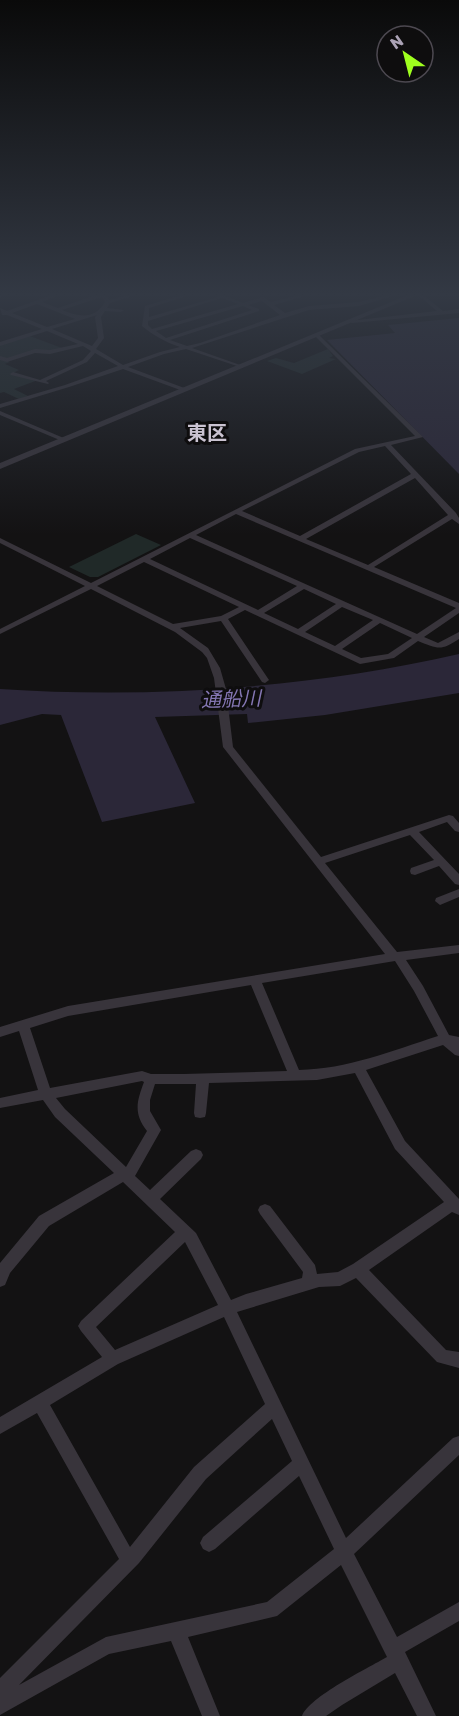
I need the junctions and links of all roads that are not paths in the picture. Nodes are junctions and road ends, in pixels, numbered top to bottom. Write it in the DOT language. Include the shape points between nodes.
graph roads {
  1 [pos="17,375"];
  2 [pos="55,375"];
  3 [pos="96,375"];
  4 [pos="145,375"];
  5 [pos="220,375"];
  6 [pos="357,375"];
  7 [pos="42,381"];
  8 [pos="185,390"];
  9 [pos="51,391"];
  10 [pos="0,406"];
  11 [pos="0,413"];
  12 [pos="64,440"];
  13 [pos="387,444"];
  14 [pos="0,466"];
  15 [pos="416,475"];
  16 [pos="237,512"];
  17 [pos="456,519"];
  18 [pos="189,536"];
  19 [pos="300,539"];
  20 [pos="0,540"];
  21 [pos="144,559"];
  22 [pos="368,568"];
  23 [pos="91,585"];
  24 [pos="302,586"];
  25 [pos="341,604"];
  26 [pos="245,607"];
  27 [pos="459,608"];
  28 [pos="258,613"];
  29 [pos="223,618"];
  30 [pos="379,620"];
  31 [pos="169,627"];
  32 [pos="0,632"];
  33 [pos="298,632"];
  34 [pos="459,635"];
  35 [pos="418,638"];
  36 [pos="336,649"];
  37 [pos="265,680"];
  38 [pos="459,828"];
  39 [pos="412,830"];
  40 [pos="320,861"];
  41 [pos="441,861"];
  42 [pos="415,871"];
  43 [pos="459,881"];
  44 [pos="459,893"];
  45 [pos="440,901"];
  46 [pos="459,949"];
  47 [pos="396,956"];
  48 [pos="255,980"];
  49 [pos="22,1025"];
  50 [pos="0,1032"];
  51 [pos="445,1039"];
  52 [pos="459,1042"];
  53 [pos="459,1051"];
  54 [pos="357,1067"];
  55 [pos="295,1076"];
  56 [pos="151,1079"];
  57 [pos="203,1079"];
  58 [pos="45,1093"];
  59 [pos="0,1103"];
  60 [pos="200,1113"];
  61 [pos="196,1155"];
  62 [pos="125,1175"];
  63 [pos="151,1198"];
  64 [pos="455,1207"];
  65 [pos="265,1210"];
  66 [pos="185,1232"];
  67 [pos="358,1269"];
  68 [pos="1,1276"];
  69 [pos="309,1283"];
  70 [pos="228,1309"];
  71 [pos="113,1359"];
  72 [pos="459,1360"];
  73 [pos="40,1402"];
  74 [pos="274,1407"];
  75 [pos="0,1425"];
  76 [pos="459,1444"];
  77 [pos="301,1464"];
  78 [pos="209,1544"];
  79 [pos="344,1552"];
  80 [pos="129,1561"];
  81 [pos="459,1611"];
  82 [pos="176,1631"];
  83 [pos="396,1654"];
  84 [pos="0,1691"];
  85 [pos="0,1706"];
  86 [pos="211,1716"];
  87 [pos="311,1716"];
  88 [pos="427,1716"];
  1 -- 7 [label="street"];
  2 -- 7 [label="street"];
  3 -- 9 [label="street"];
  4 -- 8 [label="street"];
  5 -- 8 [label="street"];
  6 -- 13 [label="street" via="420,437"];
  7 -- 9 [label="street"];
  8 -- 12 [label="street"];
  9 -- 10 [label="street"];
  11 -- 12 [label="street"];
  12 -- 14 [label="street"];
  13 -- 15 [label="street"];
  13 -- 16 [label="street" via="357,450"];
  15 -- 17 [label="street"];
  15 -- 19 [label="street"];
  16 -- 18 [label="street"];
  16 -- 19 [label="street"];
  17 -- 22 [label="street"];
  18 -- 21 [label="street"];
  18 -- 24 [label="street"];
  19 -- 22 [label="street"];
  20 -- 23 [label="street"];
  21 -- 23 [label="street"];
  21 -- 26 [label="street"];
  22 -- 27 [label="street"];
  23 -- 31 [label="street"];
  23 -- 32 [label="street"];
  24 -- 25 [label="street"];
  24 -- 28 [label="street"];
  25 -- 30 [label="street"];
  25 -- 33 [label="street"];
  26 -- 28 [label="street"];
  26 -- 29 [label="street"];
  27 -- 35 [label="street"];
  28 -- 33 [label="street"];
  29 -- 31 [label="street"];
  29 -- 37 [label="street"];
  30 -- 35 [label="street"];
  30 -- 36 [label="street"];
  31 -- 40 [label="street" via="204,649 221,684 228,747"];
  33 -- 36 [label="street"];
  34 -- 35 [label="street" via="437,646"];
  35 -- 36 [label="street" via="391,656 360,661"];
  38 -- 39 [label="street" via="449,818"];
  39 -- 40 [label="street"];
  39 -- 41 [label="street"];
  40 -- 47 [label="street"];
  41 -- 42 [label="street"];
  41 -- 43 [label="street"];
  44 -- 45 [label="street"];
  46 -- 47 [label="street"];
  47 -- 48 [label="street"];
  47 -- 51 [label="street" via="420,990"];
  48 -- 49 [label="street" via="68,1011"];
  48 -- 55 [label="street"];
  49 -- 50 [label="street"];
  49 -- 58 [label="street"];
  51 -- 52 [label="street"];
  51 -- 53 [label="street"];
  51 -- 54 [label="street"];
  54 -- 55 [label="street"];
  54 -- 64 [label="street" via="400,1145"];
  55 -- 57 [label="street"];
  56 -- 57 [label="street"];
  56 -- 58 [label="street" via="142,1076"];
  56 -- 62 [label="street" via="141,1106 144,1119 154,1130"];
  57 -- 60 [label="street"];
  58 -- 59 [label="street"];
  58 -- 62 [label="street" via="60,1113"];
  61 -- 63 [label="street"];
  62 -- 63 [label="street"];
  62 -- 68 [label="street" via="44,1221"];
  63 -- 66 [label="street"];
  64 -- 67 [label="street"];
  65 -- 69 [label="street" via="310,1270"];
  66 -- 70 [label="street"];
  66 -- 71 [label="street" via="86,1326"];
  67 -- 69 [label="street" via="340,1279"];
  67 -- 72 [label="street" via="442,1357"];
  69 -- 70 [label="street"];
  70 -- 71 [label="street"];
  70 -- 74 [label="street"];
  71 -- 73 [label="street"];
  73 -- 75 [label="street"];
  73 -- 80 [label="street"];
  74 -- 77 [label="street"];
  74 -- 80 [label="street" via="200,1473"];
  76 -- 79 [label="street"];
  77 -- 78 [label="street"];
  77 -- 79 [label="street"];
  79 -- 82 [label="street" via="271,1610"];
  79 -- 83 [label="street"];
  80 -- 84 [label="street"];
  81 -- 83 [label="street"];
  82 -- 85 [label="street" via="106,1646"];
  82 -- 86 [label="street"];
  83 -- 87 [label="street"];
  83 -- 88 [label="street"];
}
